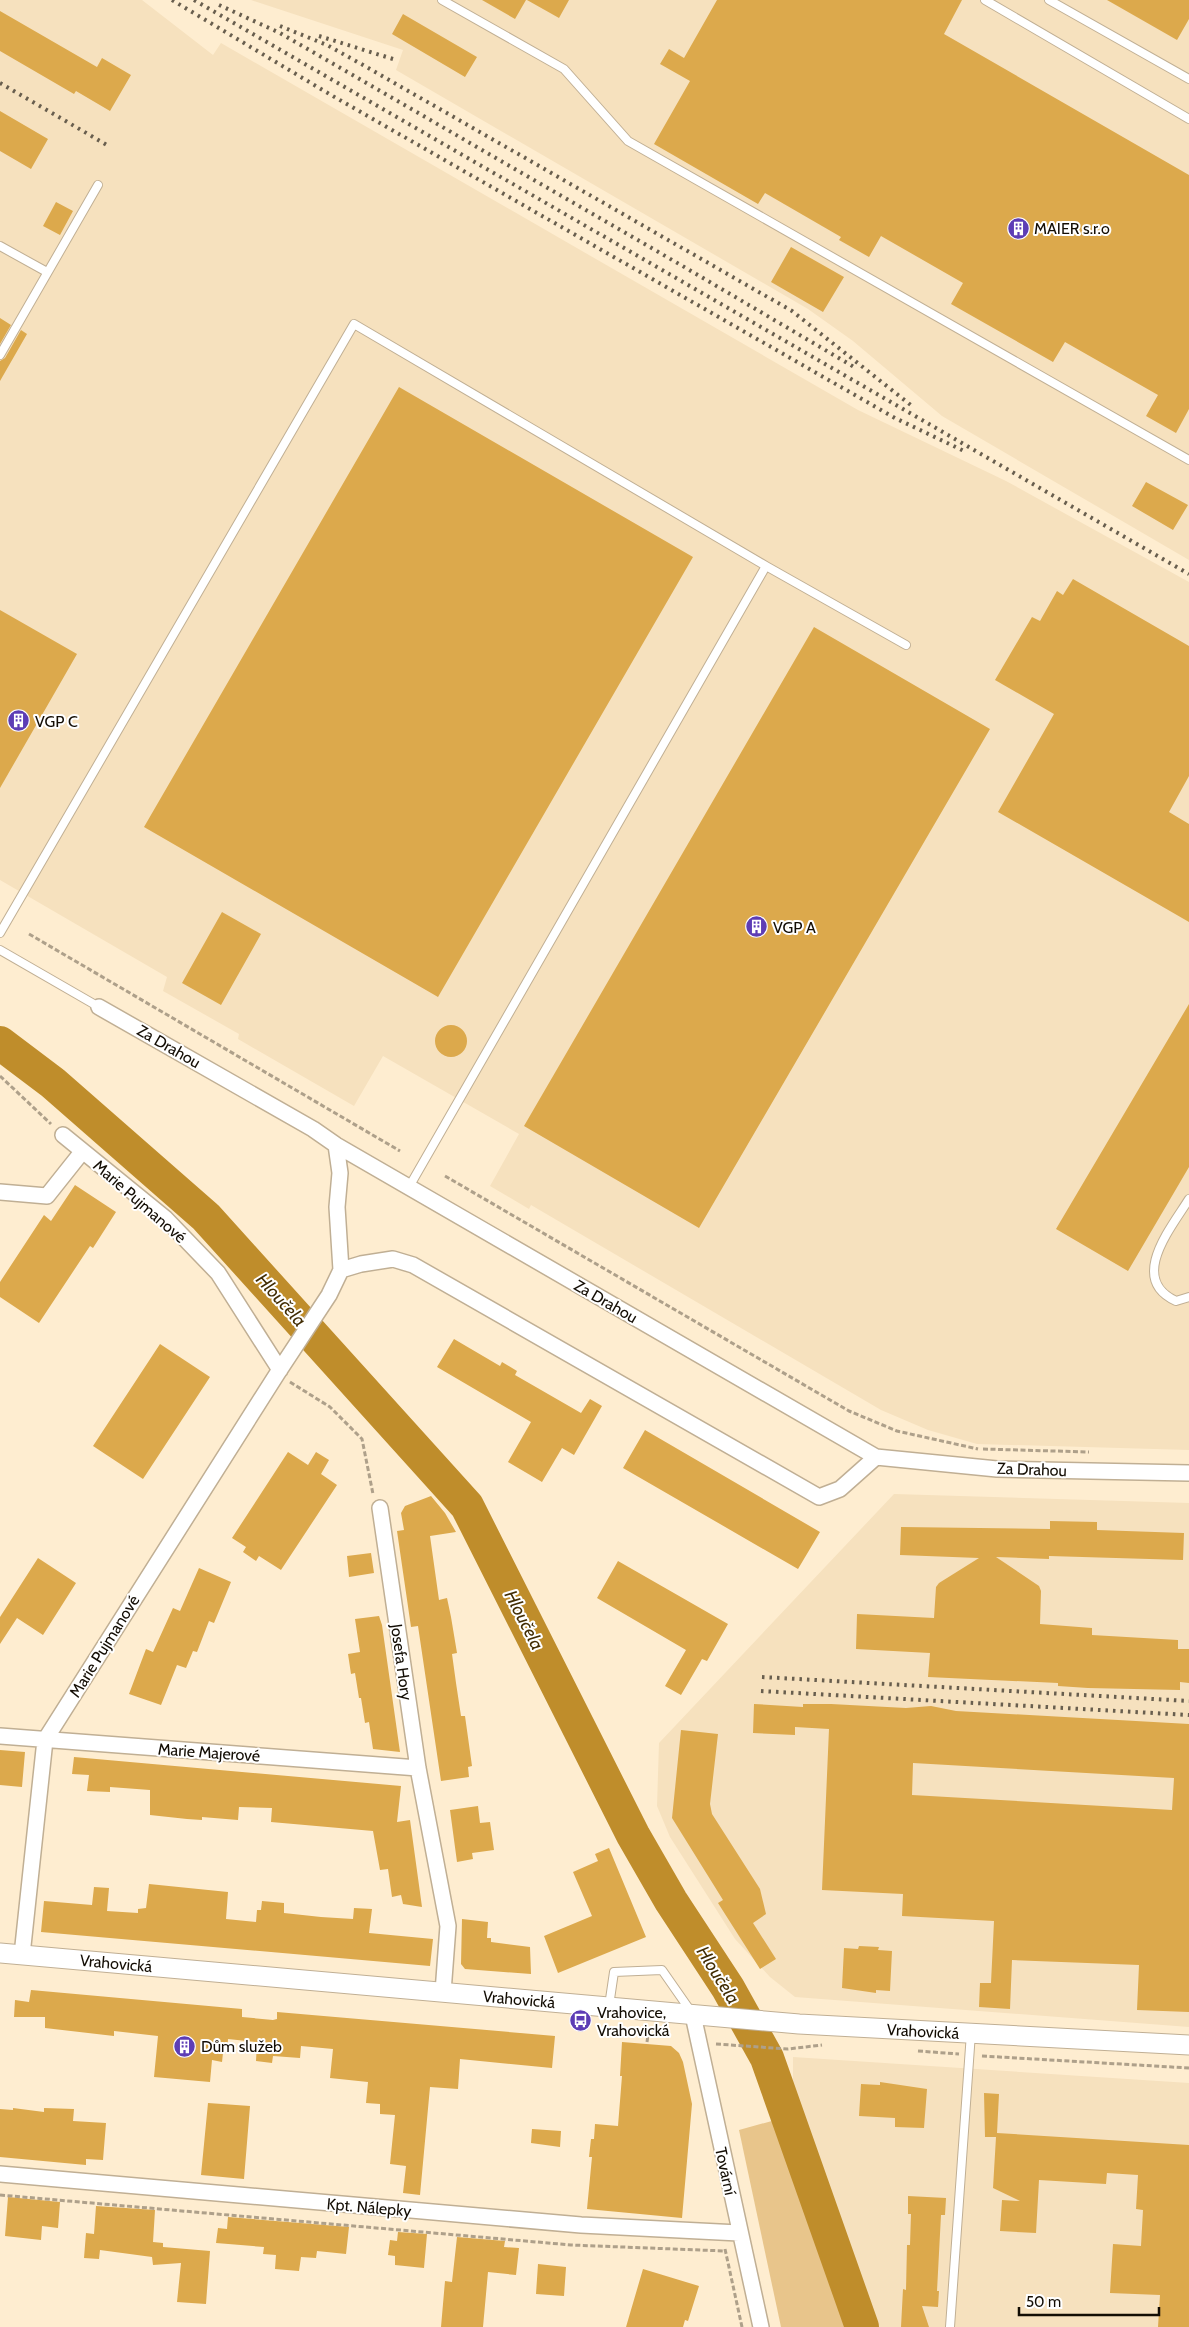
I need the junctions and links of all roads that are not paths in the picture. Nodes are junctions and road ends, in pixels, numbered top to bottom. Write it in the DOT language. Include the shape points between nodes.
graph roads {
  1 [pos="442,0"];
  2 [pos="985,0"];
  3 [pos="1049,0"];
  4 [pos="1189,79"];
  5 [pos="1189,119"];
  6 [pos="98,185"];
  7 [pos="0,246"];
  8 [pos="47,272"];
  9 [pos="0,355"];
  10 [pos="1189,460"];
  11 [pos="766,566"];
  12 [pos="906,645"];
  13 [pos="0,933"];
  14 [pos="0,950"];
  15 [pos="99,1007"];
  16 [pos="62,1136"];
  17 [pos="336,1145"];
  18 [pos="82,1152"];
  19 [pos="409,1187"];
  20 [pos="0,1192"];
  21 [pos="1189,1199"];
  22 [pos="340,1270"];
  23 [pos="1189,1297"];
  24 [pos="278,1372"];
  25 [pos="876,1457"];
  26 [pos="1189,1473"];
  27 [pos="380,1508"];
  28 [pos="0,1736"];
  29 [pos="45,1740"];
  30 [pos="418,1768"];
  31 [pos="0,1953"];
  32 [pos="22,1955"];
  33 [pos="443,1992"];
  34 [pos="609,2006"];
  35 [pos="693,2015"];
  36 [pos="971,2033"];
  37 [pos="1189,2045"];
  38 [pos="0,2174"];
  39 [pos="739,2233"];
  40 [pos="761,2327"];
  41 [pos="950,2327"];
  1 -- 10 [label="lane" via="564,69 628,141"];
  2 -- 5 [label="lane"];
  3 -- 4 [label="lane"];
  6 -- 8 [label="lane"];
  7 -- 8 [label="lane"];
  8 -- 9 [label="lane"];
  11 -- 12 [label="lane"];
  11 -- 13 [label="lane" via="354,324"];
  11 -- 19 [label="lane"];
  14 -- 15 [label="lane, Za Drahou"];
  15 -- 17 [label="street, Za Drahou" via="314,1129"];
  16 -- 18 [label="street, Marie Pujmanové"];
  17 -- 19 [label="street, Za Drahou"];
  17 -- 22 [label="street" via="340,1173 337,1207"];
  18 -- 20 [label="street" via="48,1196"];
  18 -- 24 [label="street, Marie Pujmanové" via="165,1218 218,1273"];
  19 -- 25 [label="street, Za Drahou"];
  21 -- 23 [label="lane" via="1155,1255 1155,1282 1163,1296 1176,1302"];
  22 -- 24 [label="street, Marie Pujmanové" via="329,1295"];
  22 -- 25 [label="street" via="393,1259 413,1265 819,1496 840,1489"];
  24 -- 29 [label="street, Marie Pujmanové"];
  25 -- 26 [label="street, Za Drahou" via="997,1469"];
  27 -- 30 [label="street, Josefa Hory"];
  28 -- 29 [label="street, Marie Majerové"];
  29 -- 30 [label="street, Marie Majerové"];
  29 -- 32 [label="street, Marie Pujmanové"];
  30 -- 33 [label="street, Josefa Hory" via="448,1926"];
  31 -- 32 [label="street, Vrahovická"];
  32 -- 33 [label="street, Vrahovická"];
  33 -- 34 [label="street, Vrahovická"];
  34 -- 35 [label="street, Vrahovická"];
  34 -- 35 [label="lane" via="614,1972 662,1970"];
  35 -- 36 [label="street, Vrahovická"];
  35 -- 39 [label="street, Tovární"];
  36 -- 37 [label="street, Vrahovická"];
  36 -- 41 [label="lane"];
  38 -- 39 [label="street, Kpt. Nálepky" via="581,2225"];
  39 -- 40 [label="street, Tovární"];
}
